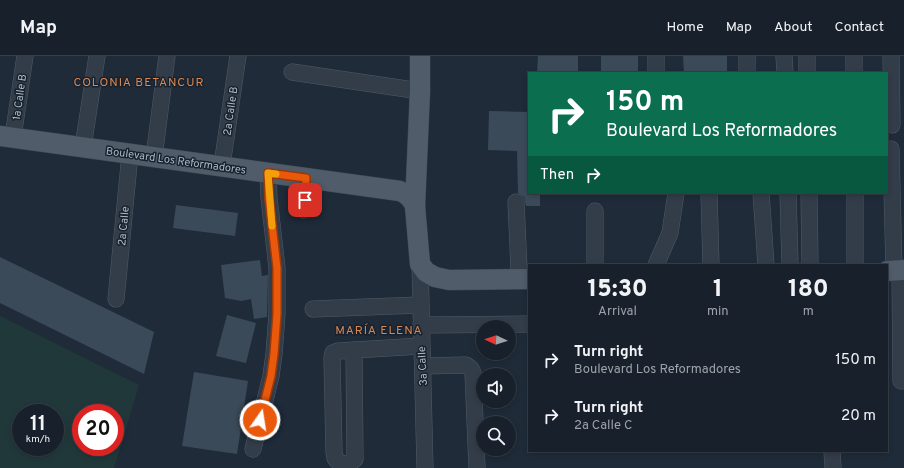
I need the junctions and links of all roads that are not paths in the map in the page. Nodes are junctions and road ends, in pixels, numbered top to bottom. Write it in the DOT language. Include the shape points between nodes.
graph roads {
  1 [pos="25,56"];
  2 [pos="97,56"];
  3 [pos="167,56"];
  4 [pos="238,56"];
  5 [pos="420,56"];
  6 [pos="656,56"];
  7 [pos="747,56"];
  8 [pos="784,56"];
  9 [pos="807,56"];
  10 [pos="854,56"];
  11 [pos="891,56"];
  12 [pos="292,72"];
  13 [pos="656,72"];
  14 [pos="747,72"];
  15 [pos="785,72"];
  16 [pos="807,72"];
  17 [pos="854,72"];
  18 [pos="420,91"];
  19 [pos="892,125"];
  20 [pos="7,136"];
  21 [pos="83,147"];
  22 [pos="891,149"];
  23 [pos="130,154"];
  24 [pos="154,157"];
  25 [pos="222,165"];
  26 [pos="268,173"];
  27 [pos="306,178"];
  28 [pos="416,179"];
  29 [pos="400,191"];
  30 [pos="676,194"];
  31 [pos="709,194"];
  32 [pos="761,194"];
  33 [pos="788,194"];
  34 [pos="809,194"];
  35 [pos="855,194"];
  36 [pos="516,202"];
  37 [pos="415,206"];
  38 [pos="304,210"];
  39 [pos="595,211"];
  40 [pos="420,264"];
  41 [pos="595,264"];
  42 [pos="656,264"];
  43 [pos="711,264"];
  44 [pos="766,264"];
  45 [pos="790,264"];
  46 [pos="810,264"];
  47 [pos="855,264"];
  48 [pos="896,270"];
  49 [pos="524,279"];
  50 [pos="116,299"];
  51 [pos="420,305"];
  52 [pos="313,309"];
  53 [pos="528,324"];
  54 [pos="421,325"];
  55 [pos="421,346"];
  56 [pos="354,350"];
  57 [pos="423,366"];
  58 [pos="901,381"];
  59 [pos="254,449"];
  60 [pos="832,452"];
  61 [pos="424,468"];
  62 [pos="477,468"];
  63 [pos="833,468"];
  1 -- 20 [label="street, 1a Calle B"];
  2 -- 21 [label="street"];
  3 -- 24 [label="street"];
  4 -- 25 [label="street, 2a Calle B"];
  5 -- 18 [label="main road"];
  6 -- 13 [label="street"];
  7 -- 14 [label="street"];
  8 -- 15 [label="street"];
  9 -- 16 [label="street"];
  10 -- 17 [label="street"];
  11 -- 19 [label="street"];
  12 -- 18 [label="street"];
  18 -- 28 [label="main road"];
  20 -- 21 [label="main road, Boulevard Los Reformadores"];
  21 -- 23 [label="main road, Boulevard Los Reformadores"];
  22 -- 48 [label="street"];
  23 -- 24 [label="main road, Boulevard Los Reformadores"];
  23 -- 50 [label="street, 2a Calle"];
  24 -- 25 [label="main road, Boulevard Los Reformadores"];
  25 -- 26 [label="main road, Boulevard Los Reformadores"];
  26 -- 27 [label="main road, Boulevard Los Reformadores"];
  26 -- 59 [label="street" via="277,268 277,314 271,376"];
  27 -- 29 [label="main road, Boulevard Los Reformadores"];
  27 -- 38 [label="street"];
  28 -- 29 [label="main road"];
  28 -- 37 [label="main road"];
  29 -- 37 [label="main road" via="405,193"];
  30 -- 42 [label="street" via="670,233"];
  31 -- 43 [label="street"];
  32 -- 44 [label="street"];
  33 -- 45 [label="street"];
  34 -- 46 [label="street"];
  35 -- 47 [label="street"];
  36 -- 49 [label="street" via="519,269"];
  37 -- 40 [label="main road"];
  39 -- 41 [label="street"];
  40 -- 49 [label="main road" via="426,272 435,277 449,280"];
  40 -- 51 [label="street, 3a Calle"];
  48 -- 58 [label="street"];
  51 -- 52 [label="street"];
  51 -- 54 [label="street, 3a Calle"];
  53 -- 54 [label="street"];
  54 -- 55 [label="street, 3a Calle"];
  55 -- 56 [label="street"];
  55 -- 57 [label="street, 3a Calle"];
  56 -- 56 [label="street" via="355,459 350,463 340,464 334,452 332,358 333,353 338,351"];
  57 -- 61 [label="street, 3a Calle"];
  57 -- 62 [label="street" via="466,365 471,368"];
  60 -- 63 [label="street"];
}
